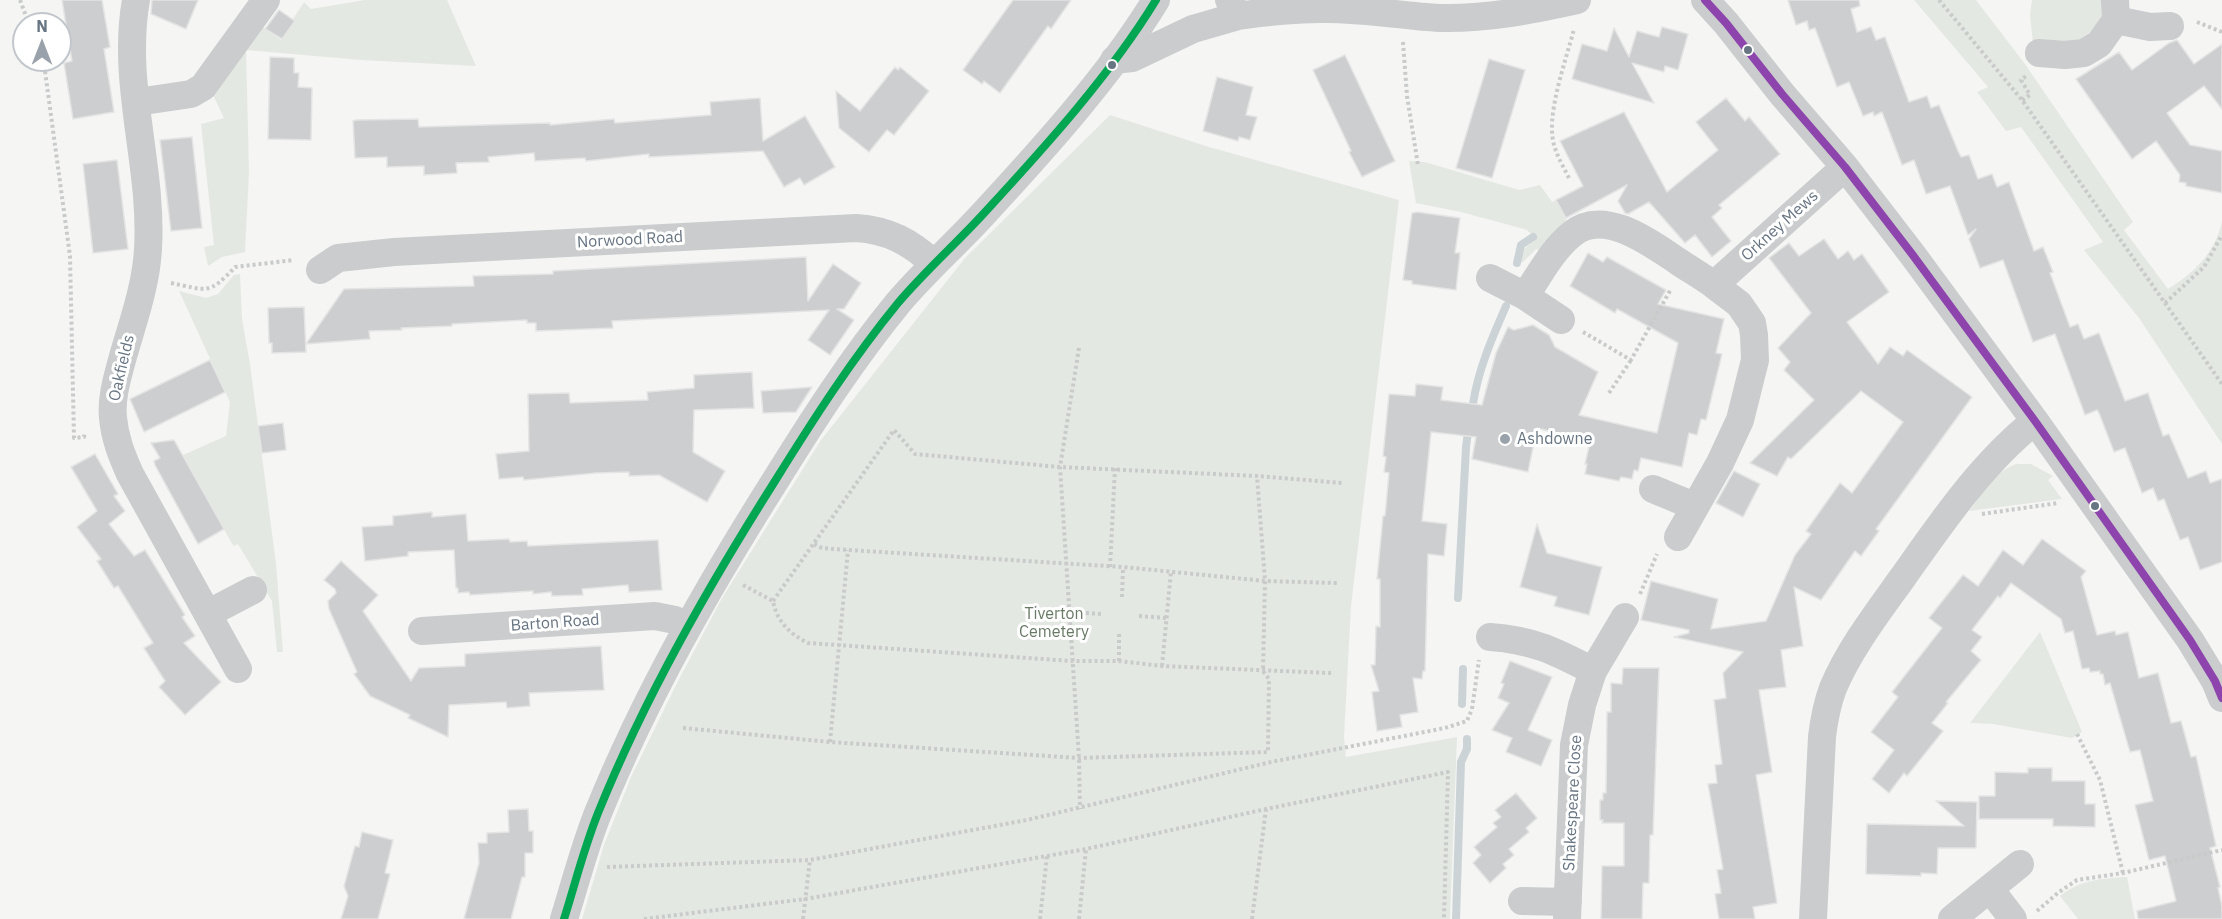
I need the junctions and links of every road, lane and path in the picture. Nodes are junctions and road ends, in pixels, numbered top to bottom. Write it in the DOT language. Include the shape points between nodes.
graph roads {
  1 [pos="136,0"];
  2 [pos="266,0"];
  3 [pos="1156,0"];
  4 [pos="1705,0"];
  5 [pos="1939,0"];
  6 [pos="1234,8"];
  7 [pos="1577,10"];
  8 [pos="2115,10"];
  9 [pos="1404,14"];
  10 [pos="2183,23"];
  11 [pos="2222,32"];
  12 [pos="2039,53"];
  13 [pos="1114,60"];
  14 [pos="45,72"];
  15 [pos="137,102"];
  16 [pos="1418,165"];
  17 [pos="1845,167"];
  18 [pos="1569,178"];
  19 [pos="2222,235"];
  20 [pos="934,264"];
  21 [pos="1682,264"];
  22 [pos="320,270"];
  23 [pos="144,277"];
  24 [pos="1490,278"];
  25 [pos="1714,285"];
  26 [pos="1525,296"];
  27 [pos="2165,303"];
  28 [pos="1561,320"];
  29 [pos="1078,348"];
  30 [pos="1631,360"];
  31 [pos="2222,384"];
  32 [pos="1609,393"];
  33 [pos="2035,421"];
  34 [pos="85,427"];
  35 [pos="1060,467"];
  36 [pos="1115,468"];
  37 [pos="1257,476"];
  38 [pos="1342,483"];
  39 [pos="1653,489"];
  40 [pos="2084,490"];
  41 [pos="1694,506"];
  42 [pos="1954,509"];
  43 [pos="1678,537"];
  44 [pos="814,544"];
  45 [pos="848,550"];
  46 [pos="1066,565"];
  47 [pos="1110,567"];
  48 [pos="1122,567"];
  49 [pos="719,570"];
  50 [pos="1171,572"];
  51 [pos="1265,581"];
  52 [pos="1338,583"];
  53 [pos="253,590"];
  54 [pos="1122,597"];
  55 [pos="773,601"];
  56 [pos="1068,612"];
  57 [pos="209,613"];
  58 [pos="1101,614"];
  59 [pos="1139,616"];
  60 [pos="1625,617"];
  61 [pos="1167,618"];
  62 [pos="687,626"];
  63 [pos="422,631"];
  64 [pos="1119,633"];
  65 [pos="1490,637"];
  66 [pos="837,646"];
  67 [pos="1072,661"];
  68 [pos="1119,661"];
  69 [pos="1162,666"];
  70 [pos="238,669"];
  71 [pos="1593,670"];
  72 [pos="1263,671"];
  73 [pos="1331,673"];
  74 [pos="2222,698"];
  75 [pos="683,728"];
  76 [pos="2077,734"];
  77 [pos="830,742"];
  78 [pos="1078,758"];
  79 [pos="1080,809"];
  80 [pos="1266,809"];
  81 [pos="1086,849"];
  82 [pos="2222,850"];
  83 [pos="1047,856"];
  84 [pos="810,860"];
  85 [pos="2020,864"];
  86 [pos="579,868"];
  87 [pos="2123,873"];
  88 [pos="1990,889"];
  89 [pos="805,899"];
  90 [pos="1522,901"];
  91 [pos="1568,910"];
  92 [pos="2024,916"];
  93 [pos="564,919"];
  94 [pos="644,919"];
  95 [pos="803,919"];
  96 [pos="1040,919"];
  97 [pos="1079,919"];
  98 [pos="1252,919"];
  99 [pos="1444,919"];
  100 [pos="1813,919"];
  101 [pos="1952,919"];
  1 -- 15 [label="street, Oakfields" via="132,56"];
  2 -- 15 [label="street" via="203,87 191,94"];
  3 -- 13 [label="street"];
  4 -- 17 [label="street"];
  5 -- 27 [label="path" via="2022,100"];
  6 -- 9 [label="street"];
  6 -- 13 [label="street" via="1132,58"];
  7 -- 9 [label="street" via="1439,18"];
  7 -- 18 [label="path" via="1552,128 1554,147"];
  8 -- 10 [label="street" via="2150,27"];
  8 -- 12 [label="street" via="2099,44 2084,53"];
  9 -- 16 [label="path" via="1407,96"];
  10 -- 11 [label="path"];
  13 -- 20 [label="street" via="1037,154"];
  14 -- 34 [label="path" via="70,256 74,438 84,437"];
  15 -- 23 [label="street, Oakfields" via="148,210"];
  17 -- 25 [label="street, Orkney Mews"];
  17 -- 33 [label="street"];
  19 -- 27 [label="path" via="2204,267"];
  20 -- 22 [label="street, Norwood Road" via="899,238 876,229 856,228 394,252 338,258"];
  20 -- 49 [label="street" via="861,351"];
  21 -- 25 [label="street"];
  21 -- 26 [label="street" via="1643,238 1596,224 1574,232 1561,244"];
  21 -- 30 [label="path"];
  22 -- 23 [label="path" via="298,259 235,267 219,285 207,291"];
  23 -- 57 [label="street, Oakfields" via="114,388 112,417 117,443 130,474"];
  24 -- 26 [label="street"];
  25 -- 41 [label="street" via="1738,304 1752,323 1755,360 1740,420"];
  26 -- 28 [label="street"];
  27 -- 31 [label="path"];
  28 -- 30 [label="path"];
  29 -- 35 [label="path"];
  30 -- 32 [label="path"];
  33 -- 40 [label="street"];
  33 -- 42 [label="street" via="2000,451"];
  35 -- 36 [label="path"];
  35 -- 44 [label="path" via="915,454 894,430"];
  35 -- 46 [label="path"];
  36 -- 37 [label="path"];
  36 -- 47 [label="path"];
  37 -- 38 [label="path"];
  37 -- 51 [label="path"];
  39 -- 41 [label="street"];
  40 -- 42 [label="path" via="2066,502 1970,516"];
  40 -- 74 [label="street" via="2190,640"];
  41 -- 43 [label="street"];
  42 -- 100 [label="street" via="1865,630 1830,697 1819,773"];
  43 -- 60 [label="path" via="1668,534 1642,592 1623,610"];
  44 -- 45 [label="path"];
  44 -- 55 [label="path"];
  45 -- 46 [label="path"];
  45 -- 66 [label="path"];
  46 -- 47 [label="path"];
  46 -- 56 [label="path"];
  47 -- 48 [label="path"];
  48 -- 50 [label="path"];
  48 -- 54 [label="path"];
  49 -- 55 [label="path"];
  49 -- 62 [label="street"];
  50 -- 51 [label="path"];
  50 -- 61 [label="path"];
  51 -- 52 [label="path"];
  51 -- 72 [label="path"];
  53 -- 57 [label="street"];
  55 -- 66 [label="path" via="775,615 794,636 808,643"];
  56 -- 58 [label="path"];
  56 -- 67 [label="path"];
  57 -- 70 [label="street, Oakfields"];
  59 -- 61 [label="path"];
  60 -- 71 [label="street, Shakespeare Close"];
  61 -- 69 [label="path"];
  62 -- 63 [label="street, Barton Road" via="655,616"];
  62 -- 86 [label="street" via="598,814"];
  64 -- 68 [label="path"];
  65 -- 71 [label="street" via="1549,648"];
  65 -- 79 [label="path" via="1489,652 1479,658 1467,721 1271,762"];
  66 -- 67 [label="path"];
  66 -- 77 [label="path"];
  67 -- 68 [label="path"];
  67 -- 78 [label="path"];
  68 -- 69 [label="path"];
  69 -- 72 [label="path"];
  71 -- 91 [label="street, Shakespeare Close" via="1574,745"];
  72 -- 73 [label="path"];
  72 -- 78 [label="path" via="1269,679 1268,752"];
  75 -- 77 [label="path"];
  76 -- 87 [label="path" via="2100,780"];
  77 -- 78 [label="path"];
  78 -- 79 [label="path"];
  79 -- 84 [label="path"];
  80 -- 81 [label="path"];
  80 -- 98 [label="path"];
  80 -- 99 [label="path" via="1448,772"];
  81 -- 83 [label="path"];
  81 -- 97 [label="path"];
  82 -- 87 [label="path"];
  83 -- 89 [label="path"];
  83 -- 96 [label="path"];
  84 -- 86 [label="path"];
  84 -- 89 [label="path"];
  85 -- 88 [label="street"];
  86 -- 93 [label="street"];
  87 -- 92 [label="path" via="2077,880"];
  88 -- 92 [label="street"];
  88 -- 101 [label="street"];
  89 -- 94 [label="path"];
  89 -- 95 [label="path"];
  90 -- 91 [label="street, Shakespeare Close"];
}
